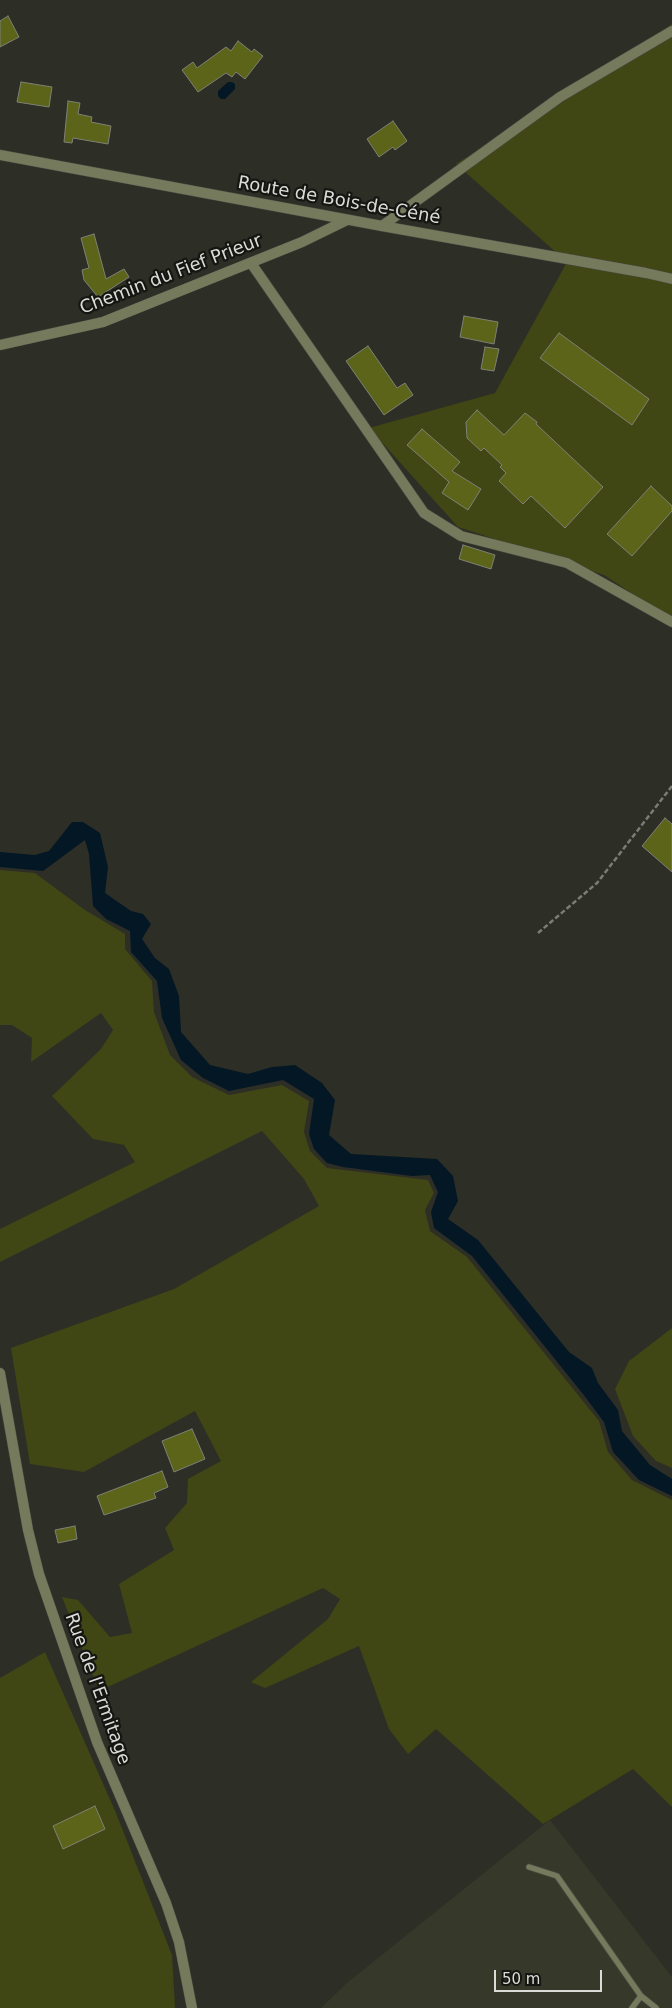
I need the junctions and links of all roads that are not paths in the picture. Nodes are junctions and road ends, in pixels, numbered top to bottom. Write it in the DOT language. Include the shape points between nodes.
graph roads {
  1 [pos="672,31"];
  2 [pos="0,155"];
  3 [pos="348,220"];
  4 [pos="382,226"];
  5 [pos="251,263"];
  6 [pos="672,279"];
  7 [pos="0,345"];
  8 [pos="672,622"];
  9 [pos="0,1373"];
  10 [pos="529,1867"];
  11 [pos="640,1996"];
  12 [pos="192,2008"];
  13 [pos="632,2008"];
  14 [pos="656,2008"];
  1 -- 4 [label="street" via="560,97"];
  2 -- 3 [label="street, Route de Bois-de-Céné"];
  3 -- 4 [label="street, Route de Bois-de-Céné"];
  3 -- 5 [label="street, Chemin du Fief Prieur"];
  4 -- 6 [label="street, Route de Bois-de-Céné"];
  5 -- 7 [label="street, Chemin du Fief Prieur" via="103,322"];
  5 -- 8 [label="street" via="424,513 461,536 567,563"];
  9 -- 12 [label="street, Rue de l'Ermitage" via="39,1574 97,1742 166,1903 179,1942"];
  10 -- 11 [label="lane" via="557,1876"];
  11 -- 13 [label="lane"];
  11 -- 14 [label="lane"];
}
